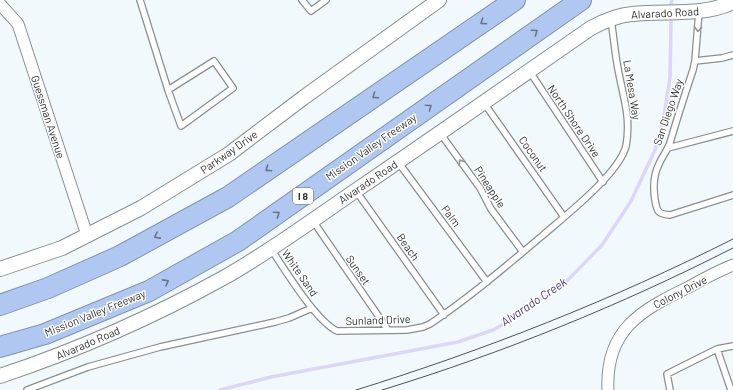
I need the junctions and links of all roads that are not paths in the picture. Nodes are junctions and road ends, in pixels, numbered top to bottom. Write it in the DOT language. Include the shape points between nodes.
graph roads {
  1 [pos="140,0"];
  2 [pos="302,0"];
  3 [pos="326,0"];
  4 [pos="439,0"];
  5 [pos="515,0"];
  6 [pos="581,0"];
  7 [pos="733,2"];
  8 [pos="0,4"];
  9 [pos="699,12"];
  10 [pos="611,19"];
  11 [pos="733,55"];
  12 [pos="695,61"];
  13 [pos="529,71"];
  14 [pos="168,90"];
  15 [pos="484,102"];
  16 [pos="733,131"];
  17 [pos="440,133"];
  18 [pos="668,148"];
  19 [pos="398,162"];
  20 [pos="603,182"];
  21 [pos="356,191"];
  22 [pos="733,195"];
  23 [pos="564,217"];
  24 [pos="313,221"];
  25 [pos="87,235"];
  26 [pos="271,249"];
  27 [pos="523,252"];
  28 [pos="733,265"];
  29 [pos="0,268"];
  30 [pos="487,282"];
  31 [pos="0,305"];
  32 [pos="312,308"];
  33 [pos="444,315"];
  34 [pos="388,330"];
  35 [pos="733,346"];
  36 [pos="0,347"];
  37 [pos="718,350"];
  38 [pos="0,376"];
  39 [pos="27,390"];
  40 [pos="608,390"];
  41 [pos="670,390"];
  42 [pos="731,390"];
  1 -- 14 [label="lane"];
  2 -- 3 [label="lane" via="311,11"];
  4 -- 25 [label="street, Parkway Drive" via="229,154 141,208"];
  5 -- 31 [label="highway, one-way" via="228,197 120,256 48,288"];
  36 -- 6 [label="highway, Mission Valley Freeway / I 8, one-way" via="45,334 149,291 238,241"];
  7 -- 9 [label="street, Alvarado Road"];
  8 -- 25 [label="street, Guessman Avenue" via="18,24"];
  9 -- 10 [label="street, Alvarado Road" via="631,14"];
  9 -- 12 [label="lane, San Diego Way, one-way"];
  10 -- 13 [label="street, Alvarado Road" via="591,28"];
  10 -- 20 [label="lane, La Mesa Way" via="618,73 628,112 628,127 622,157"];
  11 -- 12 [label="lane"];
  12 -- 18 [label="lane, San Diego Way"];
  13 -- 15 [label="street, Alvarado Road"];
  13 -- 20 [label="lane, North Shore Drive"];
  14 -- 14 [label="lane" via="181,126 233,88 214,62"];
  15 -- 17 [label="street, Alvarado Road"];
  15 -- 23 [label="lane, Coconut"];
  16 -- 18 [label="lane"];
  17 -- 19 [label="street, Alvarado Road"];
  27 -- 17 [label="lane, Pineapple, one-way" via="491,210 480,188"];
  18 -- 22 [label="lane, San Diego Way" via="658,166 654,181 658,212 670,215 679,213"];
  19 -- 21 [label="street, Alvarado Road"];
  19 -- 30 [label="lane, Palm"];
  20 -- 23 [label="lane, Sunland Drive"];
  21 -- 24 [label="street, Alvarado Road"];
  21 -- 33 [label="lane, Beach"];
  23 -- 27 [label="lane, Sunland Drive"];
  24 -- 26 [label="street, Alvarado Road"];
  24 -- 34 [label="lane, Sunset"];
  25 -- 29 [label="street, Parkway Drive" via="62,248"];
  26 -- 32 [label="lane, White Sand"];
  26 -- 38 [label="street, Alvarado Road" via="140,321 54,357"];
  27 -- 30 [label="lane, Sunland Drive"];
  28 -- 40 [label="street, Colony Drive" via="658,302 628,325 618,340 612,358"];
  30 -- 33 [label="lane, Sunland Drive"];
  32 -- 34 [label="lane, Sunland Drive" via="329,327 337,331"];
  32 -- 39 [label="lane" via="275,322 160,347 88,367"];
  33 -- 34 [label="lane, Sunland Drive" via="423,327"];
  35 -- 37 [label="lane"];
  37 -- 41 [label="lane" via="667,374"];
  37 -- 42 [label="lane"];
}
